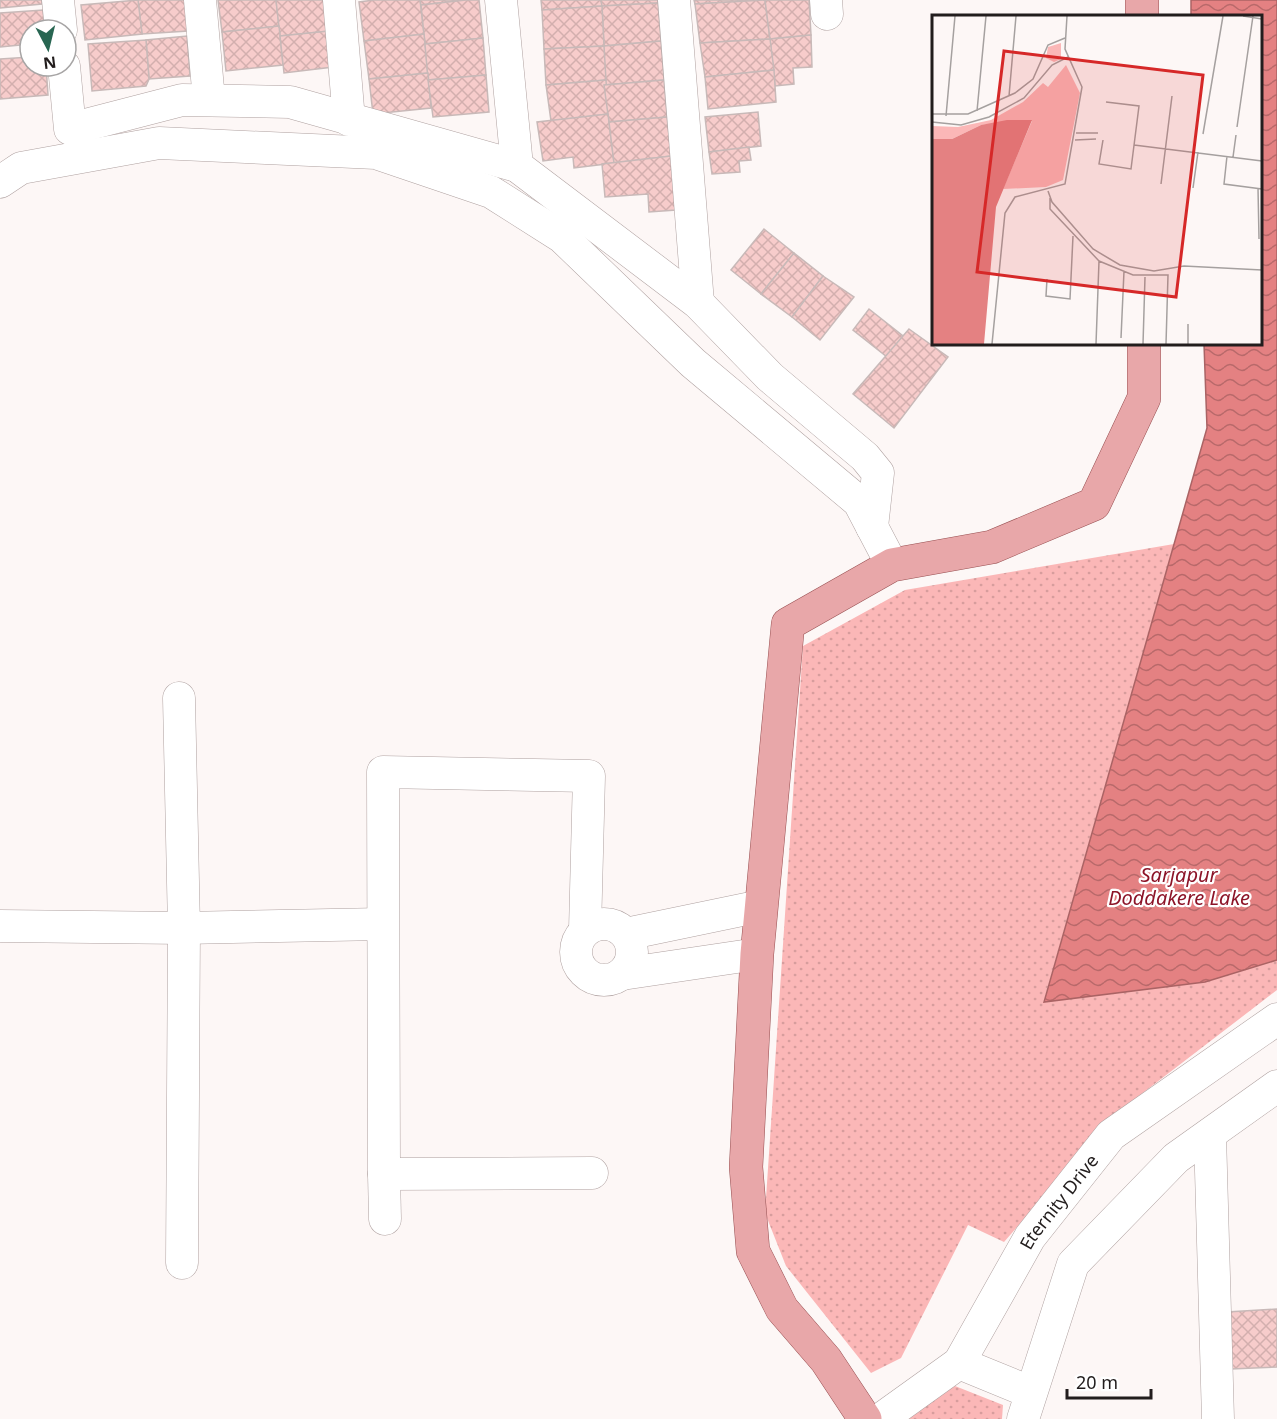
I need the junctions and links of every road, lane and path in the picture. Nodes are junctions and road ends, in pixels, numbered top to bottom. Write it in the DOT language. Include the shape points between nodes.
graph roads {
  1 [pos="58,0"];
  2 [pos="200,0"];
  3 [pos="339,0"];
  4 [pos="501,0"];
  5 [pos="674,0"];
  6 [pos="60,18"];
  7 [pos="65,78"];
  8 [pos="209,100"];
  9 [pos="350,120"];
  10 [pos="517,166"];
  11 [pos="0,182"];
  12 [pos="698,303"];
  13 [pos="1144,345"];
  14 [pos="872,527"];
  15 [pos="892,566"];
  16 [pos="179,698"];
  17 [pos="761,906"];
  18 [pos="382,924"];
  19 [pos="0,926"];
  20 [pos="184,928"];
  21 [pos="585,930"];
  22 [pos="626,934"];
  23 [pos="757,954"];
  24 [pos="622,974"];
  25 [pos="1277,1019"];
  26 [pos="1277,1086"];
  27 [pos="1210,1135"];
  28 [pos="592,1173"];
  29 [pos="384,1174"];
  30 [pos="385,1220"];
  31 [pos="183,1263"];
  32 [pos="959,1364"];
  33 [pos="1027,1405"];
  34 [pos="865,1419"];
  35 [pos="881,1419"];
  36 [pos="1218,1419"];
  1 -- 6 [label="street"];
  2 -- 8 [label="street"];
  3 -- 9 [label="street"];
  4 -- 10 [label="street"];
  5 -- 12 [label="street"];
  7 -- 8 [label="street" via="70,129 182,100"];
  8 -- 9 [label="street" via="290,102"];
  9 -- 10 [label="street"];
  10 -- 12 [label="street"];
  11 -- 14 [label="street" via="21,168 159,143 376,153 491,192 562,237 693,363 859,502"];
  12 -- 14 [label="street" via="770,377 866,457 879,473"];
  13 -- 15 [label="main road" via="1143,398 1094,504 992,547"];
  14 -- 15 [label="street"];
  15 -- 17 [label="main road" via="788,624"];
  16 -- 20 [label="street"];
  17 -- 22 [label="street"];
  17 -- 23 [label="main road"];
  18 -- 20 [label="street"];
  18 -- 21 [label="street" via="383,772 589,776"];
  18 -- 29 [label="street"];
  19 -- 20 [label="street"];
  20 -- 31 [label="street"];
  21 -- 22 [label="street" via="603,923 620,927"];
  21 -- 24 [label="street" via="576,947 579,966 595,979"];
  22 -- 24 [label="street" via="633,950"];
  23 -- 24 [label="street"];
  23 -- 34 [label="main road" via="746,1167 753,1251 783,1309 826,1360"];
  25 -- 32 [label="street, Eternity Drive" via="1111,1135 1030,1237"];
  26 -- 27 [label="street"];
  27 -- 33 [label="street" via="1176,1158 1073,1264"];
  27 -- 36 [label="street"];
  28 -- 29 [label="street"];
  29 -- 30 [label="street"];
  32 -- 33 [label="street"];
  32 -- 35 [label="street, Eternity Drive"];
}
